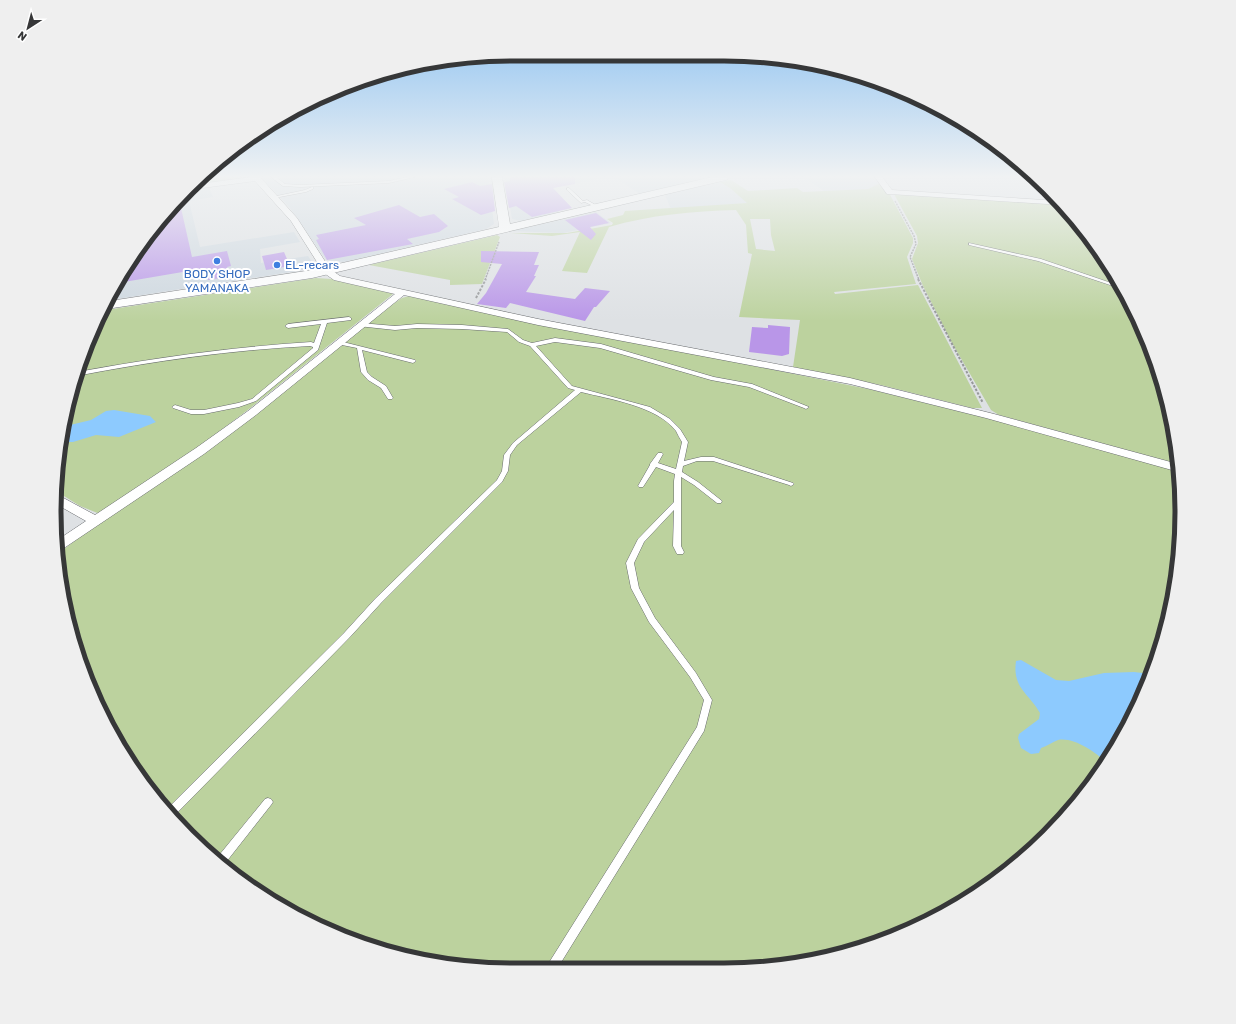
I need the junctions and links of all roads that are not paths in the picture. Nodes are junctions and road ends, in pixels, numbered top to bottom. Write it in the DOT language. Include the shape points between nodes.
graph roads {
  1 [pos="297,225"];
  2 [pos="505,225"];
  3 [pos="520,225"];
  4 [pos="506,228"];
  5 [pos="971,244"];
  6 [pos="326,271"];
  7 [pos="1114,285"];
  8 [pos="403,292"];
  9 [pos="112,304"];
  10 [pos="349,320"];
  11 [pos="324,323"];
  12 [pos="360,325"];
  13 [pos="288,326"];
  14 [pos="339,343"];
  15 [pos="532,345"];
  16 [pos="359,347"];
  17 [pos="316,348"];
  18 [pos="413,361"];
  19 [pos="310,366"];
  20 [pos="83,373"];
  21 [pos="579,390"];
  22 [pos="390,398"];
  23 [pos="175,407"];
  24 [pos="806,408"];
  25 [pos="660,454"];
  26 [pos="653,464"];
  27 [pos="1172,466"];
  28 [pos="680,468"];
  29 [pos="791,484"];
  30 [pos="641,486"];
  31 [pos="61,501"];
  32 [pos="719,501"];
  33 [pos="677,502"];
  34 [pos="95,521"];
  35 [pos="62,543"];
  36 [pos="680,552"];
  37 [pos="268,802"];
  38 [pos="173,810"];
  39 [pos="223,858"];
  40 [pos="555,963"];
  1 -- 6 [label="street"];
  2 -- 4 [label="street"];
  3 -- 4 [label="street"];
  4 -- 6 [label="street"];
  5 -- 7 [label="lane" via="1039,260"];
  6 -- 8 [label="street" via="337,278"];
  6 -- 9 [label="street"];
  8 -- 12 [label="street"];
  8 -- 27 [label="street" via="538,322 850,381"];
  10 -- 11 [label="lane"];
  11 -- 13 [label="lane"];
  11 -- 17 [label="lane"];
  12 -- 14 [label="street"];
  12 -- 15 [label="lane" via="389,328 462,327 508,331 521,341"];
  14 -- 16 [label="lane"];
  14 -- 19 [label="street"];
  15 -- 21 [label="lane" via="570,387"];
  15 -- 24 [label="lane" via="555,340 601,346 712,379 750,385"];
  16 -- 18 [label="lane"];
  16 -- 22 [label="lane" via="364,372 386,388"];
  17 -- 19 [label="lane"];
  17 -- 20 [label="lane" via="311,344 251,347 158,359"];
  17 -- 23 [label="lane" via="254,400 204,412 190,412"];
  19 -- 34 [label="street" via="200,451"];
  21 -- 28 [label="lane" via="648,408 668,420 685,442"];
  21 -- 38 [label="lane" via="515,444 507,455 505,471 500,481"];
  25 -- 26 [label="lane"];
  26 -- 28 [label="lane"];
  26 -- 30 [label="lane"];
  28 -- 29 [label="lane" via="696,458 714,459"];
  28 -- 32 [label="lane"];
  28 -- 33 [label="lane"];
  31 -- 34 [label="street"];
  33 -- 36 [label="lane" via="677,546"];
  33 -- 40 [label="lane" via="641,541 630,563 635,588 652,620 693,675 708,700 701,728"];
  34 -- 35 [label="street"];
  37 -- 39 [label="lane"];
}
